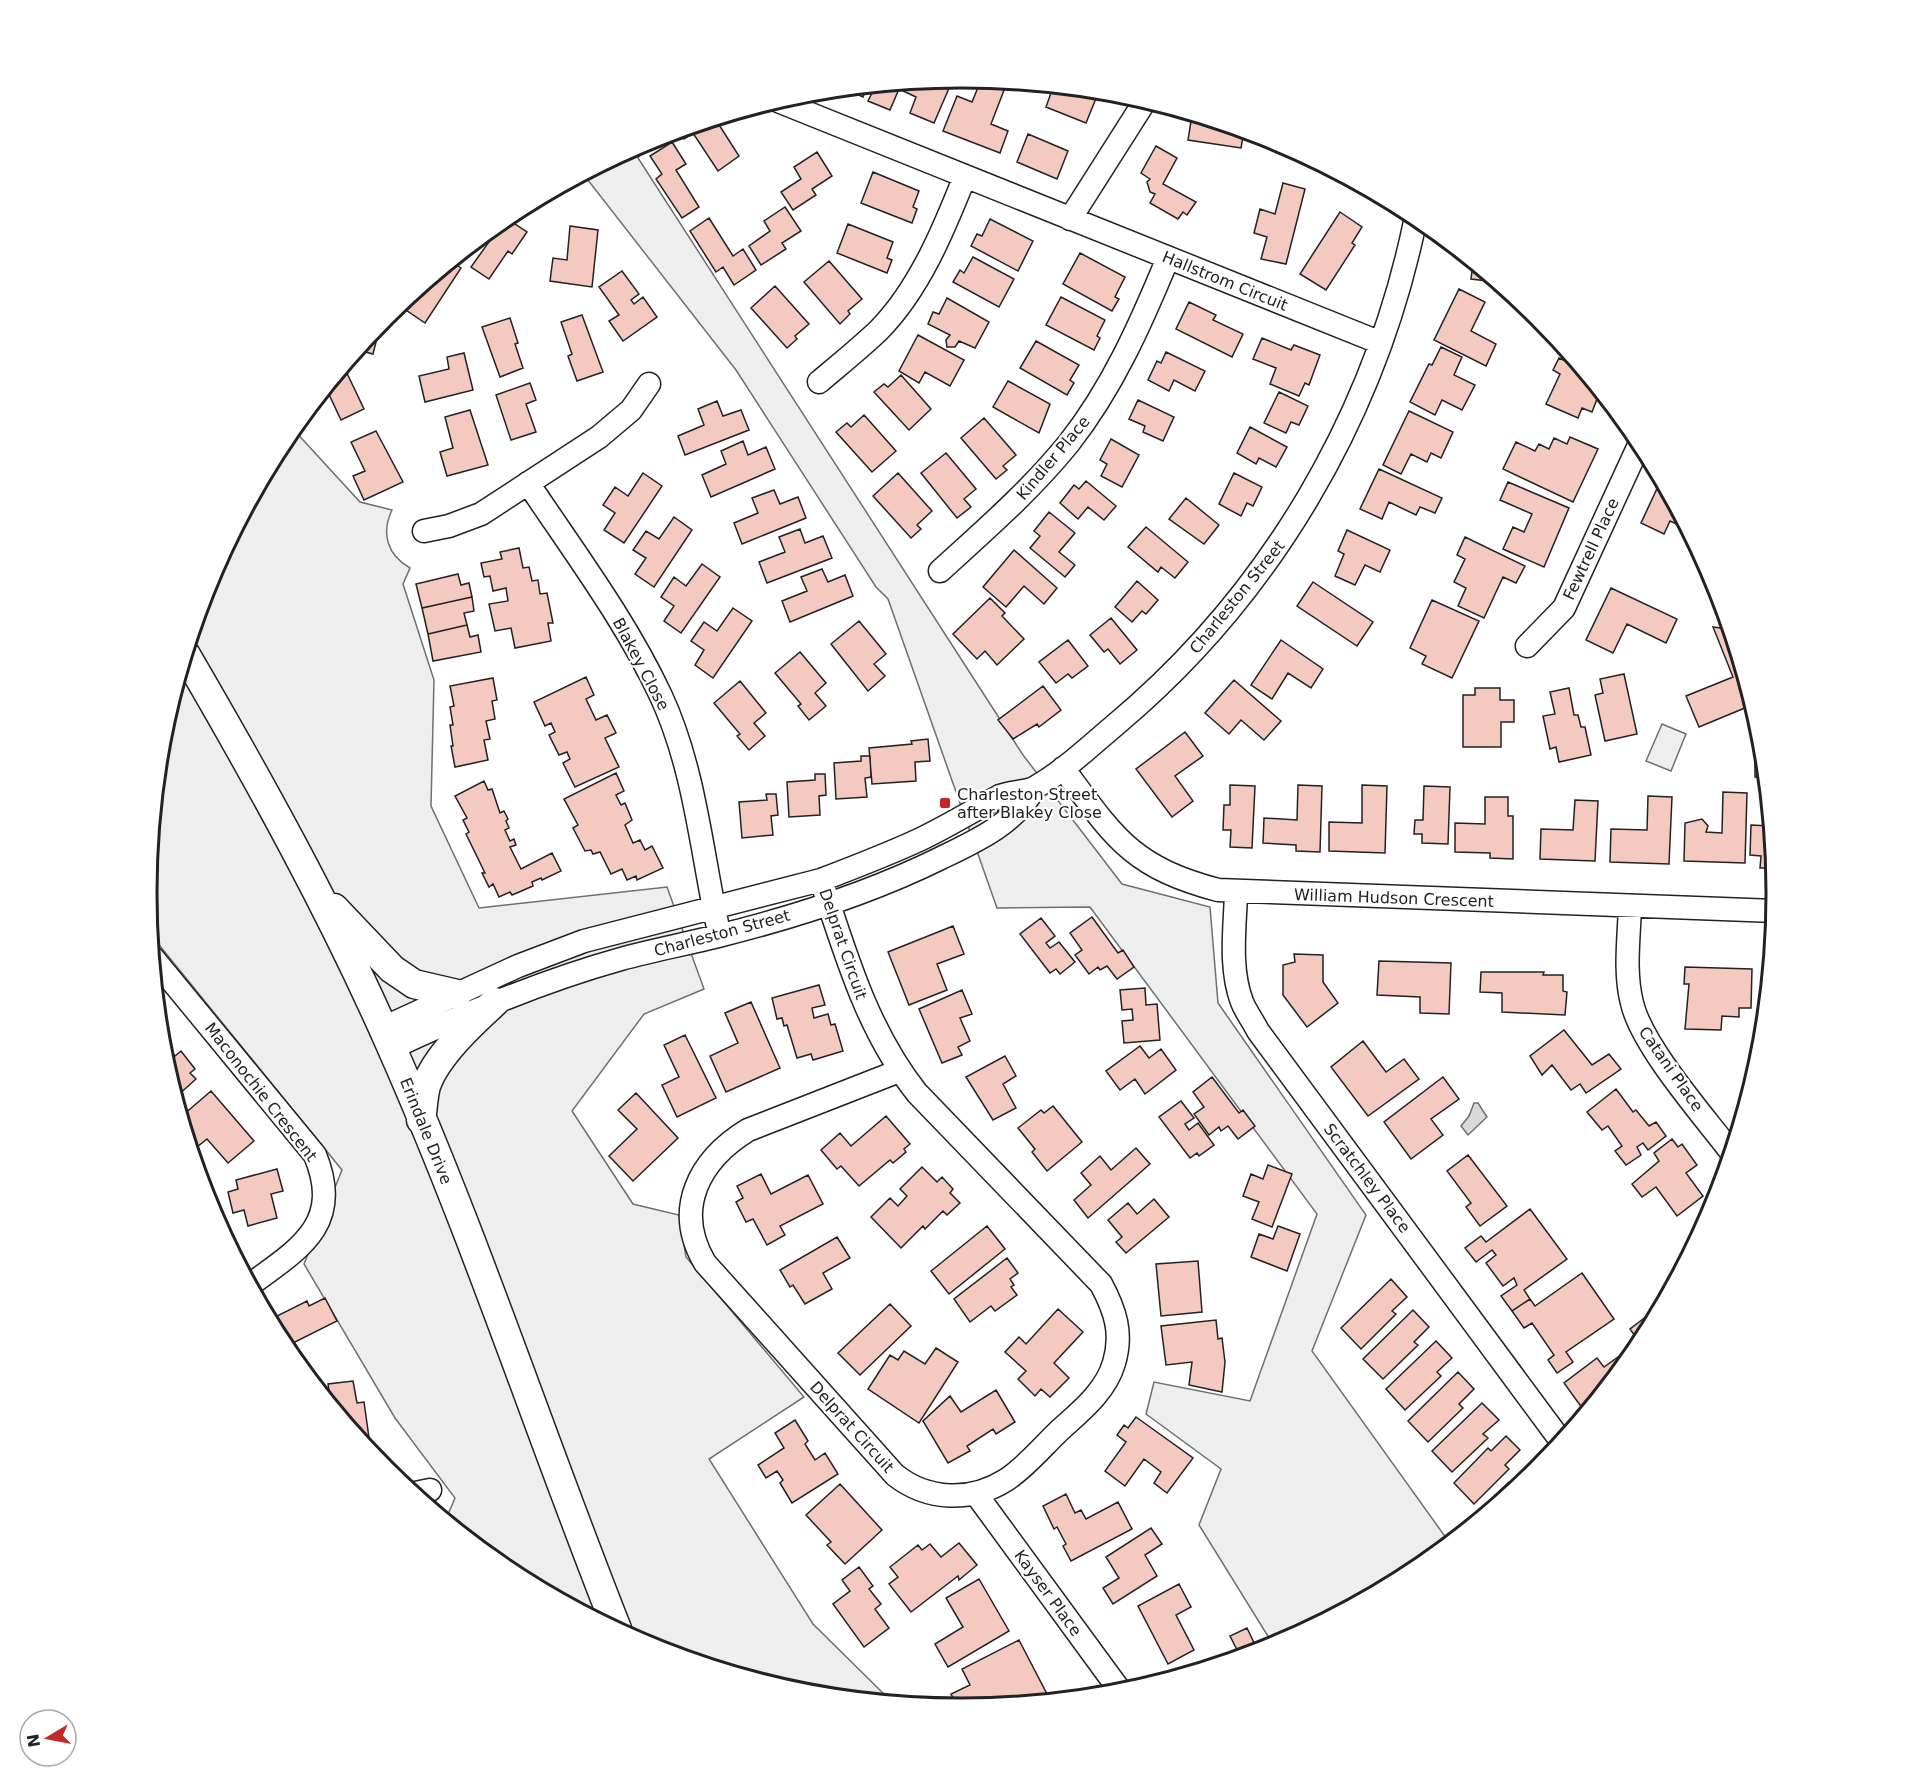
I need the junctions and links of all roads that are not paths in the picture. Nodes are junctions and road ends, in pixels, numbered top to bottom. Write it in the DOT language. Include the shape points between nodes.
graph roads {
  1 [pos="793,107"];
  2 [pos="1140,109"];
  3 [pos="965,176"];
  4 [pos="1070,219"];
  5 [pos="1414,228"];
  6 [pos="1168,258"];
  7 [pos="1380,344"];
  8 [pos="819,382"];
  9 [pos="649,384"];
  10 [pos="1635,454"];
  11 [pos="528,483"];
  12 [pos="424,531"];
  13 [pos="940,571"];
  14 [pos="1527,646"];
  15 [pos="191,664"];
  16 [pos="1063,768"];
  17 [pos="1034,789"];
  18 [pos="821,880"];
  19 [pos="316,889"];
  20 [pos="1236,893"];
  21 [pos="830,905"];
  22 [pos="1630,906"];
  23 [pos="714,909"];
  24 [pos="1765,911"];
  25 [pos="720,936"];
  26 [pos="161,968"];
  27 [pos="457,994"];
  28 [pos="495,1002"];
  29 [pos="388,1038"];
  30 [pos="899,1071"];
  31 [pos="421,1119"];
  32 [pos="1725,1144"];
  33 [pos="257,1280"];
  34 [pos="1556,1434"];
  35 [pos="976,1494"];
  36 [pos="613,1618"];
  37 [pos="1114,1683"];
  1 -- 3 [label="street, Hallstrom Circuit"];
  2 -- 4 [label="street"];
  3 -- 4 [label="street, Hallstrom Circuit"];
  3 -- 8 [label="street" via="940,235 911,286 879,330"];
  4 -- 6 [label="street, Hallstrom Circuit"];
  5 -- 7 [label="street, Charleston Street"];
  6 -- 7 [label="street, Hallstrom Circuit"];
  6 -- 13 [label="street, Kindler Place" via="1122,362 1088,417 1026,492"];
  7 -- 16 [label="street, Charleston Street" via="1358,404 1330,462 1259,574 1144,701"];
  9 -- 11 [label="street" via="631,410 611,429"];
  10 -- 14 [label="street, Fewtrell Place" via="1564,608"];
  11 -- 12 [label="street" via="481,514"];
  11 -- 23 [label="street, Blakey Close" via="627,633 662,697 685,762"];
  15 -- 19 [label="main road, Erindale Drive"];
  16 -- 17 [label="street, Charleston Street"];
  16 -- 20 [label="street, William Hudson Crescent" via="1112,833 1136,856 1182,881"];
  17 -- 18 [label="street, Charleston Street" via="1004,794 922,838"];
  17 -- 21 [label="street, Charleston Street" via="1011,818 968,845 900,878"];
  18 -- 21 [label="street, Delprat Circuit"];
  18 -- 23 [label="street, Charleston Street"];
  19 -- 27 [label="main road" via="392,969 414,984"];
  19 -- 29 [label="main road, Erindale Drive"];
  20 -- 22 [label="street, William Hudson Crescent"];
  20 -- 34 [label="street, Scratchley Place" via="1234,956 1238,987 1258,1031"];
  21 -- 25 [label="street, Charleston Street"];
  21 -- 30 [label="street, Delprat Circuit" via="877,1034"];
  22 -- 24 [label="street, William Hudson Crescent"];
  22 -- 32 [label="street, Catani Place" via="1628,969 1636,1016 1651,1044"];
  23 -- 25 [label="street, Blakey Close"];
  23 -- 27 [label="street, Charleston Street" via="653,921 585,941"];
  25 -- 28 [label="street, Charleston Street" via="620,960"];
  26 -- 33 [label="street, Maconochie Crescent" via="315,1155 324,1177 325,1200 318,1223 294,1253"];
  27 -- 29 [label="street, Charleston Street"];
  28 -- 29 [label="street, Charleston Street"];
  28 -- 31 [label="main road" via="470,1025 436,1067 426,1086"];
  29 -- 31 [label="main road, Erindale Drive"];
  30 -- 35 [label="street, Delprat Circuit" via="1101,1284 1114,1309 1119,1336 1114,1364 1100,1391 1007,1480"];
  30 -- 35 [label="street, Delprat Circuit" via="734,1138 712,1159 696,1184 690,1225 705,1263 895,1475 926,1492 950,1496"];
  31 -- 36 [label="main road, Erindale Drive"];
  35 -- 37 [label="street, Kayser Place"];
}
